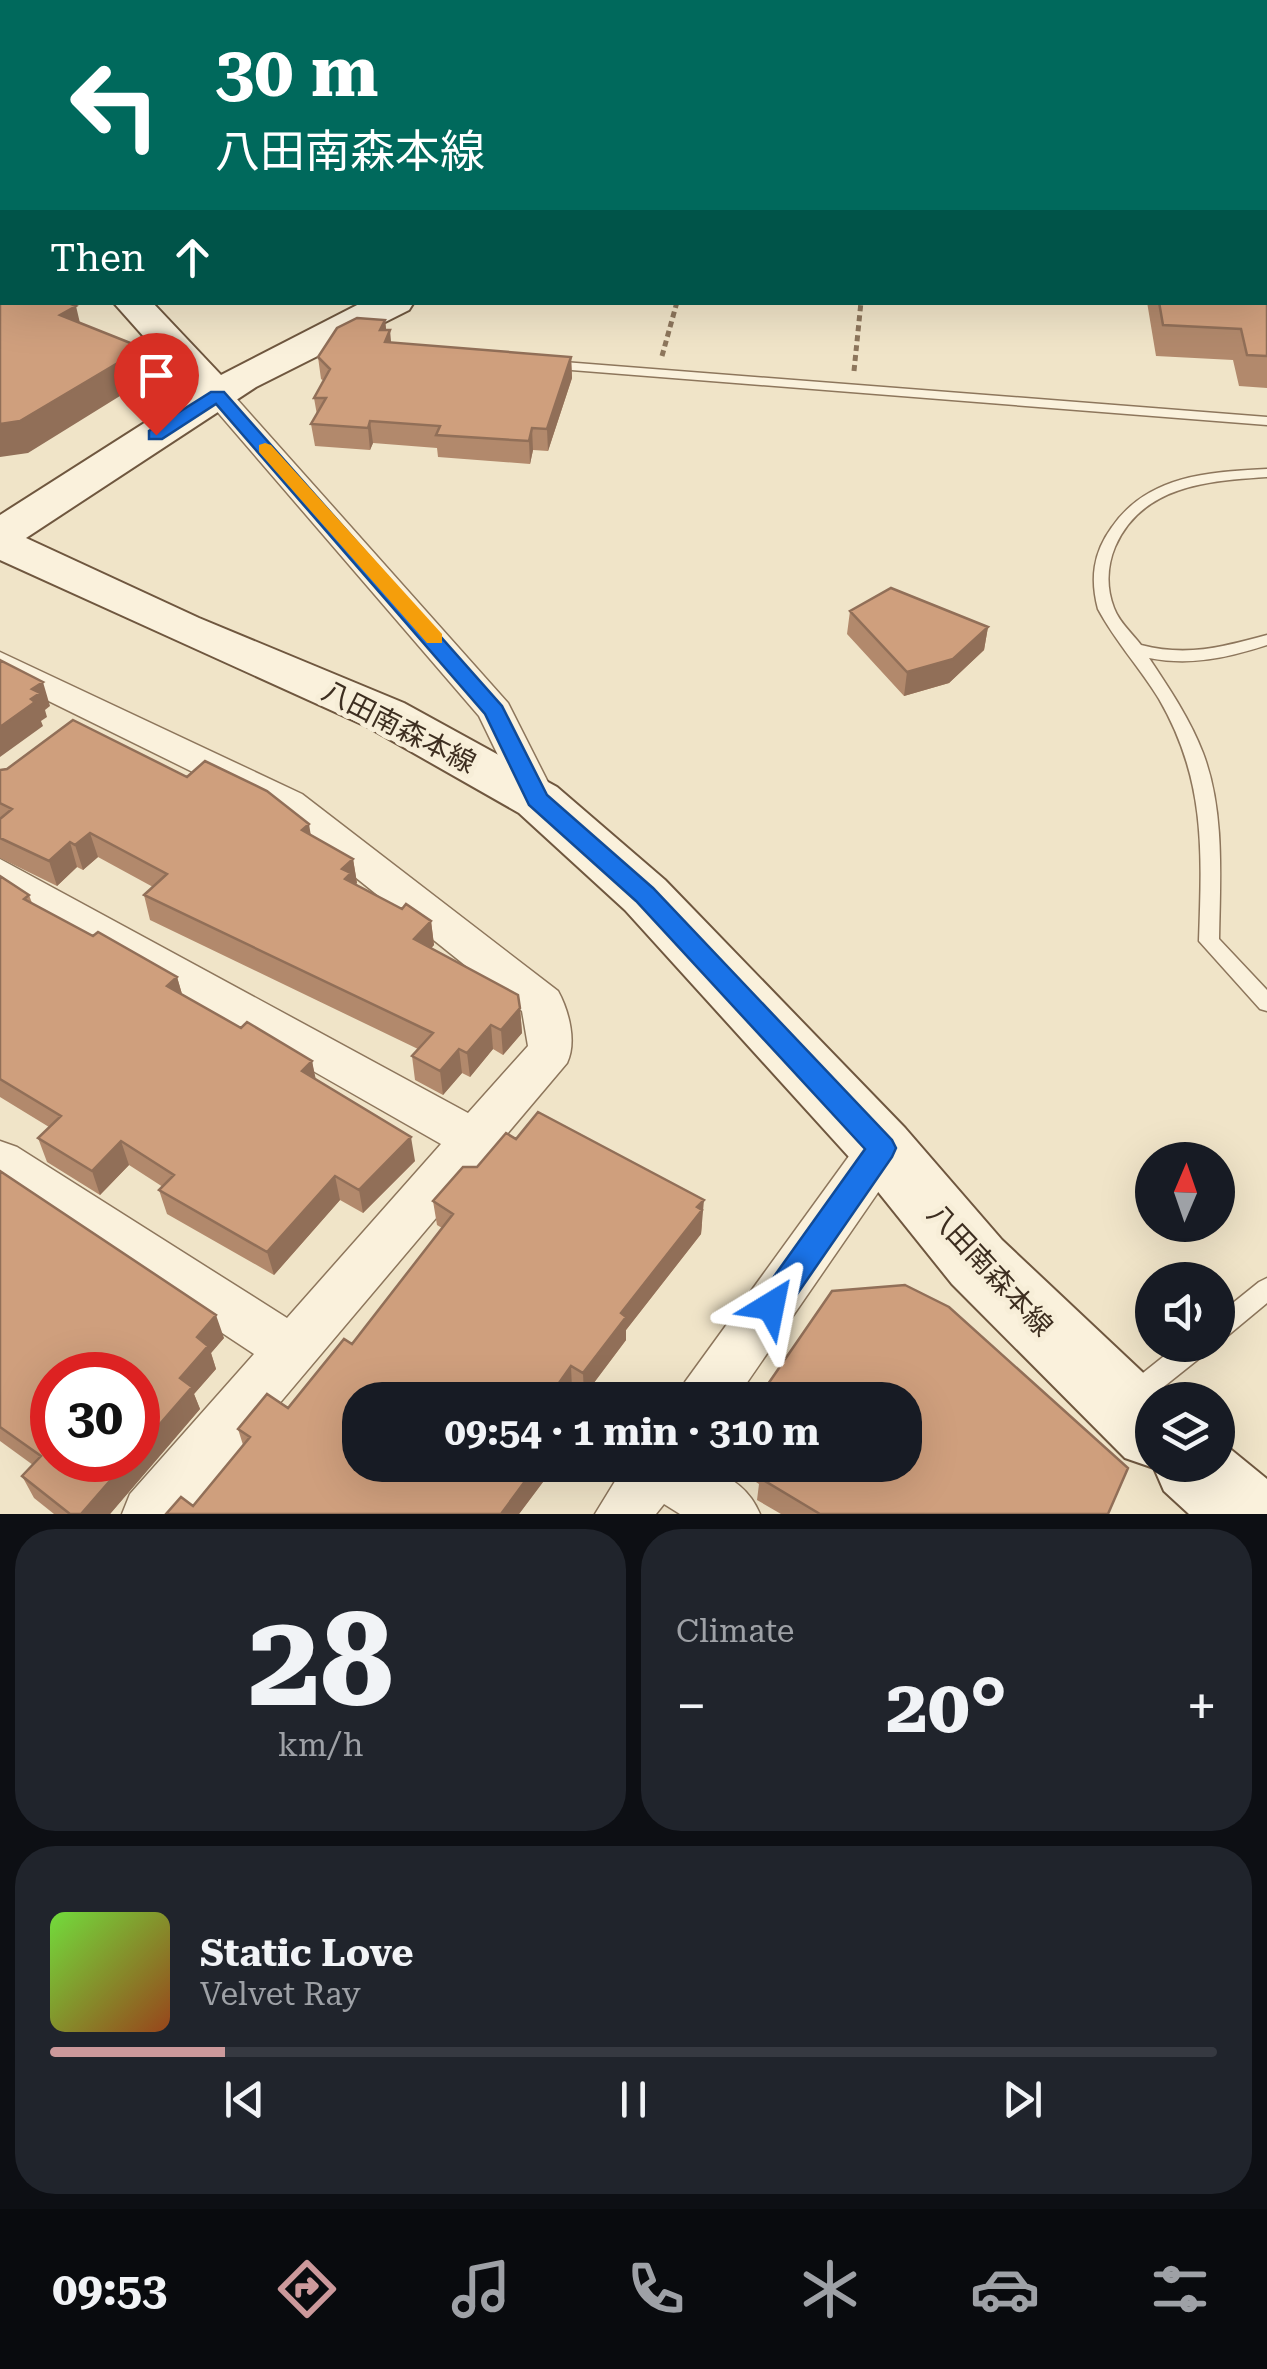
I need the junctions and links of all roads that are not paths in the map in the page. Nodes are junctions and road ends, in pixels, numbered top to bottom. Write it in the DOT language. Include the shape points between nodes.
graph roads {
  1 [pos="134,305"];
  2 [pos="384,305"];
  3 [pos="356,312"];
  4 [pos="533,364"];
  5 [pos="218,395"];
  6 [pos="1267,421"];
  7 [pos="1267,473"];
  8 [pos="0,534"];
  9 [pos="0,543"];
  10 [pos="1267,640"];
  11 [pos="1134,649"];
  12 [pos="0,664"];
  13 [pos="538,800"];
  14 [pos="0,874"];
  15 [pos="1267,1004"];
  16 [pos="474,1139"];
  17 [pos="882,1148"];
  18 [pos="0,1161"];
  19 [pos="1267,1289"];
  20 [pos="1235,1315"];
  21 [pos="292,1350"];
  22 [pos="1183,1362"];
  23 [pos="717,1382"];
  24 [pos="1167,1382"];
  25 [pos="1135,1417"];
  26 [pos="646,1482"];
  27 [pos="682,1482"];
  28 [pos="1210,1482"];
  29 [pos="150,1514"];
  30 [pos="623,1514"];
  31 [pos="732,1514"];
  32 [pos="1248,1514"];
  1 -- 5 [label="main road"];
  2 -- 3 [label="main road"];
  3 -- 5 [label="main road"];
  4 -- 6 [label="lane"];
  5 -- 8 [label="main road"];
  5 -- 13 [label="street" via="494,711"];
  7 -- 11 [label="lane" via="1168,488 1134,510 1107,540 1106,608"];
  9 -- 13 [label="main road, 八田南森本線" via="386,715"];
  10 -- 11 [label="lane" via="1215,657 1171,659"];
  11 -- 15 [label="lane" via="1195,754 1206,824 1209,941"];
  12 -- 16 [label="street" via="79,722 288,803 543,1002 551,1050"];
  13 -- 17 [label="main road, 八田南森本線" via="644,895"];
  14 -- 16 [label="street"];
  16 -- 21 [label="street"];
  17 -- 23 [label="street"];
  17 -- 25 [label="main road, 八田南森本線" via="978,1262"];
  18 -- 21 [label="street"];
  19 -- 20 [label="lane"];
  21 -- 29 [label="street"];
  22 -- 24 [label="lane"];
  26 -- 30 [label="street"];
  27 -- 31 [label="street"];
  28 -- 32 [label="main road"];
}
